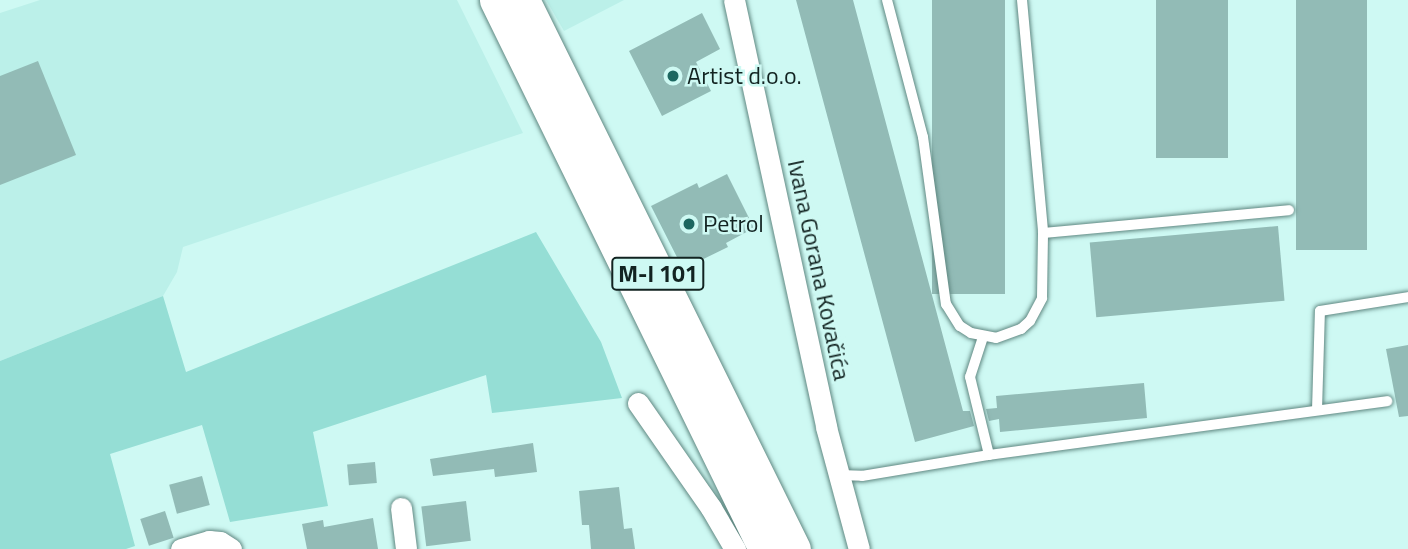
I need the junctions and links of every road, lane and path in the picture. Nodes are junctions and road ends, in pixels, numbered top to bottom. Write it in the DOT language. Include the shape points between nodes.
graph roads {
  1 [pos="496,0"];
  2 [pos="523,0"];
  3 [pos="734,0"];
  4 [pos="887,0"];
  5 [pos="1022,0"];
  6 [pos="1289,210"];
  7 [pos="1043,233"];
  8 [pos="1408,297"];
  9 [pos="983,337"];
  10 [pos="1387,401"];
  11 [pos="638,403"];
  12 [pos="1317,410"];
  13 [pos="989,455"];
  14 [pos="839,475"];
  15 [pos="401,508"];
  16 [pos="181,549"];
  17 [pos="231,549"];
  18 [pos="406,549"];
  19 [pos="735,549"];
  20 [pos="765,549"];
  21 [pos="794,549"];
  22 [pos="859,549"];
  1 -- 20 [label="main road, M-I 101"];
  2 -- 21 [label="main road, M-I 101"];
  3 -- 14 [label="street, Ivana Gorana Kovačića"];
  4 -- 9 [label="lane" via="923,137 946,304 960,326"];
  5 -- 7 [label="lane"];
  6 -- 7 [label="lane"];
  7 -- 9 [label="lane" via="1038,310 1021,330"];
  8 -- 12 [label="lane" via="1320,311"];
  9 -- 13 [label="lane" via="970,377"];
  10 -- 12 [label="lane"];
  11 -- 19 [label="street"];
  12 -- 13 [label="lane"];
  13 -- 14 [label="lane" via="862,476"];
  14 -- 22 [label="street, Ivana Gorana Kovačića"];
  15 -- 18 [label="street"];
  16 -- 17 [label="street" via="209,541"];
}
